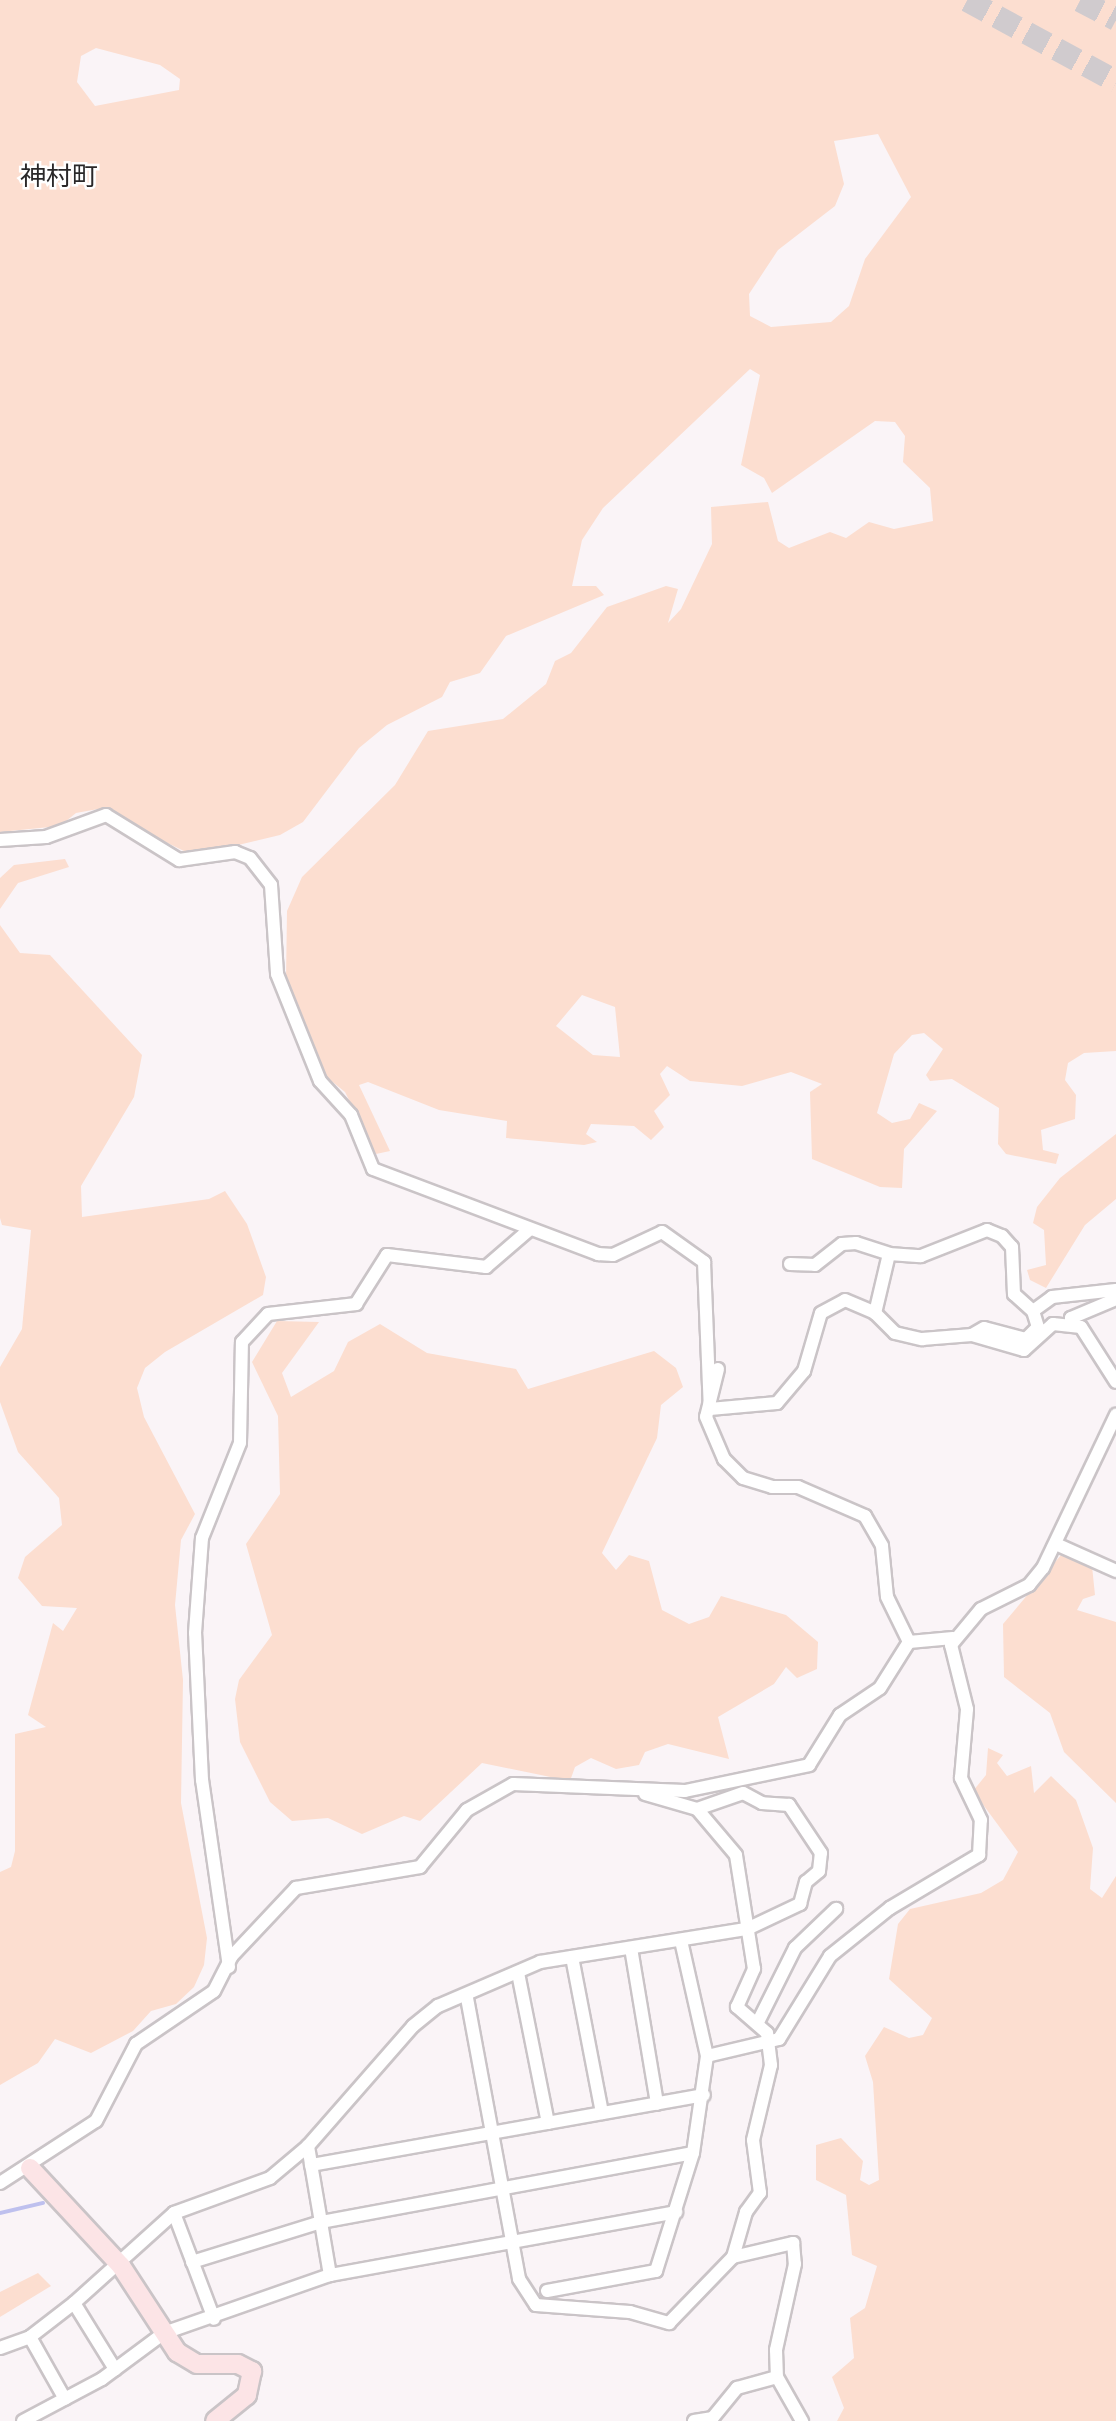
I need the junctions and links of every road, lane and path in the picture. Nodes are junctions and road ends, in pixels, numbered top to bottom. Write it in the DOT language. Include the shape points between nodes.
graph roads {
  1 [pos="0,840"];
  2 [pos="530,1229"];
  3 [pos="889,1254"];
  4 [pos="790,1264"];
  5 [pos="1116,1290"];
  6 [pos="1116,1299"];
  7 [pos="1033,1311"];
  8 [pos="875,1313"];
  9 [pos="1071,1325"];
  10 [pos="972,1335"];
  11 [pos="718,1368"];
  12 [pos="1116,1382"];
  13 [pos="710,1409"];
  14 [pos="1116,1415"];
  15 [pos="1058,1545"];
  16 [pos="1116,1572"];
  17 [pos="953,1639"];
  18 [pos="909,1642"];
  19 [pos="645,1790"];
  20 [pos="697,1809"];
  21 [pos="836,1909"];
  22 [pos="747,1929"];
  23 [pos="681,1941"];
  24 [pos="631,1948"];
  25 [pos="572,1957"];
  26 [pos="229,1967"];
  27 [pos="518,1973"];
  28 [pos="467,1998"];
  29 [pos="758,2022"];
  30 [pos="771,2044"];
  31 [pos="707,2056"];
  32 [pos="704,2095"];
  33 [pos="657,2104"];
  34 [pos="602,2113"];
  35 [pos="548,2123"];
  36 [pos="491,2133"];
  37 [pos="308,2146"];
  38 [pos="693,2153"];
  39 [pos="312,2165"];
  40 [pos="30,2168"];
  41 [pos="0,2183"];
  42 [pos="500,2188"];
  43 [pos="174,2213"];
  44 [pos="676,2213"];
  45 [pos="321,2222"];
  46 [pos="511,2246"];
  47 [pos="733,2256"];
  48 [pos="192,2262"];
  49 [pos="121,2266"];
  50 [pos="330,2275"];
  51 [pos="547,2291"];
  52 [pos="74,2303"];
  53 [pos="214,2319"];
  54 [pos="164,2333"];
  55 [pos="30,2337"];
  56 [pos="0,2348"];
  57 [pos="115,2369"];
  58 [pos="777,2377"];
  59 [pos="65,2399"];
  60 [pos="712,2419"];
  61 [pos="23,2421"];
  62 [pos="215,2421"];
  63 [pos="694,2421"];
  64 [pos="802,2421"];
  1 -- 2 [label="street" via="46,837 106,815 179,860 235,852 250,858 271,885 277,974 320,1081 351,1115 373,1169"];
  2 -- 13 [label="street" via="613,1255 662,1232 704,1262"];
  2 -- 26 [label="street" via="486,1267 387,1255 356,1304 268,1314 242,1342 240,1443 202,1538 195,1633 202,1780"];
  3 -- 4 [label="street" via="856,1243 842,1244 815,1265"];
  3 -- 7 [label="street" via="920,1256 995,1232 1012,1247 1014,1294"];
  3 -- 8 [label="street"];
  5 -- 7 [label="street" via="1052,1297"];
  6 -- 9 [label="street" via="1071,1318"];
  7 -- 10 [label="street" via="1040,1320 1026,1339 984,1328"];
  8 -- 10 [label="street" via="904,1336"];
  8 -- 13 [label="street" via="845,1300 829,1306 808,1340 797,1385 778,1403"];
  9 -- 10 [label="street" via="1053,1324 1024,1350"];
  9 -- 12 [label="street" via="1090,1334"];
  11 -- 13 [label="street"];
  13 -- 18 [label="street" via="708,1429 733,1472 772,1487 798,1487 850,1507 875,1527 887,1597"];
  14 -- 15 [label="street"];
  15 -- 16 [label="street"];
  15 -- 17 [label="street" via="1028,1585 993,1599"];
  17 -- 18 [label="street"];
  17 -- 30 [label="street" via="967,1709 961,1778 981,1821 983,1849 830,1956 794,2022"];
  18 -- 19 [label="street" via="880,1688 840,1715 809,1765 700,1790"];
  19 -- 20 [label="street" via="646,1796"];
  19 -- 26 [label="street" via="534,1782 497,1788 467,1810 420,1867 296,1888"];
  20 -- 22 [label="street" via="736,1855"];
  20 -- 22 [label="street" via="743,1793 762,1803 789,1805 821,1853 819,1871 807,1882 800,1903"];
  21 -- 29 [label="street" via="795,1948"];
  22 -- 23 [label="street"];
  22 -- 29 [label="street" via="754,1969 737,2007 744,2018"];
  23 -- 24 [label="street"];
  23 -- 31 [label="street"];
  24 -- 25 [label="street"];
  24 -- 33 [label="street"];
  25 -- 27 [label="street"];
  25 -- 34 [label="street"];
  26 -- 40 [label="street" via="214,1991 136,2044 96,2121"];
  27 -- 28 [label="street"];
  27 -- 35 [label="street"];
  28 -- 36 [label="street"];
  28 -- 37 [label="street" via="438,2006 401,2036"];
  29 -- 30 [label="street"];
  30 -- 31 [label="street"];
  30 -- 47 [label="street" via="752,2140 762,2183"];
  31 -- 32 [label="street"];
  32 -- 33 [label="street"];
  32 -- 38 [label="street"];
  33 -- 34 [label="street"];
  34 -- 35 [label="street"];
  35 -- 36 [label="street"];
  36 -- 39 [label="street"];
  36 -- 42 [label="street"];
  37 -- 39 [label="street"];
  37 -- 43 [label="street" via="270,2178"];
  38 -- 42 [label="street"];
  38 -- 44 [label="street"];
  39 -- 45 [label="street"];
  40 -- 41 [label="street"];
  40 -- 49 [label="street"];
  42 -- 45 [label="street"];
  42 -- 46 [label="street"];
  43 -- 48 [label="street"];
  43 -- 49 [label="street"];
  44 -- 46 [label="street"];
  44 -- 51 [label="street" via="656,2271"];
  45 -- 48 [label="street"];
  45 -- 50 [label="street"];
  46 -- 47 [label="street" via="519,2279 536,2305 630,2312 669,2323"];
  46 -- 50 [label="street"];
  47 -- 58 [label="street" via="788,2241 796,2250 780,2317"];
  48 -- 53 [label="street"];
  49 -- 52 [label="street"];
  49 -- 54 [label="street"];
  50 -- 53 [label="street"];
  52 -- 55 [label="street"];
  52 -- 57 [label="street"];
  53 -- 54 [label="street"];
  54 -- 57 [label="street"];
  54 -- 62 [label="street" via="187,2360 252,2371 247,2395"];
  55 -- 56 [label="street"];
  55 -- 59 [label="street"];
  57 -- 59 [label="street"];
  58 -- 60 [label="street" via="737,2388"];
  58 -- 64 [label="street"];
  59 -- 61 [label="street"];
  60 -- 63 [label="street"];
}
